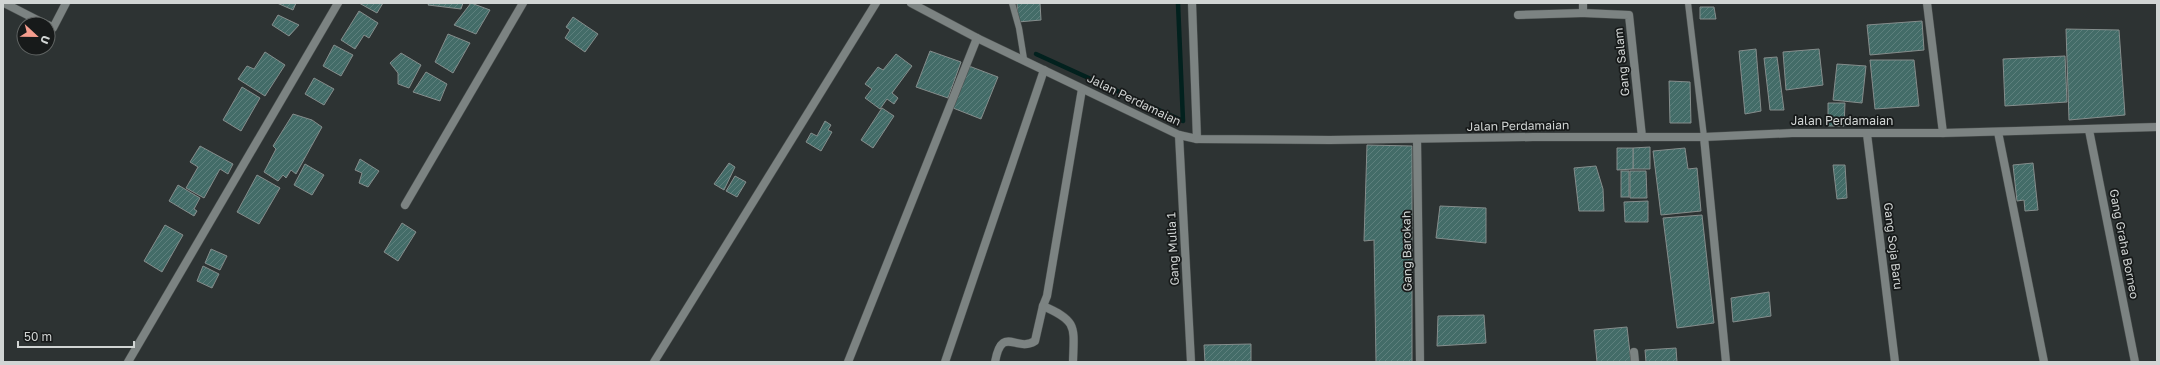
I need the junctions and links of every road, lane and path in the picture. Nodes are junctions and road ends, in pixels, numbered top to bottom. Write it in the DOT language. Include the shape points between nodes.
graph roads {
  1 [pos="4,3"];
  2 [pos="66,3"];
  3 [pos="338,3"];
  4 [pos="523,3"];
  5 [pos="876,3"];
  6 [pos="911,3"];
  7 [pos="1012,3"];
  8 [pos="1192,3"];
  9 [pos="1583,3"];
  10 [pos="1688,3"];
  11 [pos="1927,3"];
  12 [pos="1583,13"];
  13 [pos="1518,14"];
  14 [pos="29,16"];
  15 [pos="56,22"];
  16 [pos="977,38"];
  17 [pos="1024,59"];
  18 [pos="1044,70"];
  19 [pos="1082,89"];
  20 [pos="2157,127"];
  21 [pos="2089,130"];
  22 [pos="1998,132"];
  23 [pos="1943,133"];
  24 [pos="1867,134"];
  25 [pos="1179,135"];
  26 [pos="1642,137"];
  27 [pos="1704,137"];
  28 [pos="1197,138"];
  29 [pos="1417,139"];
  30 [pos="405,205"];
  31 [pos="1043,306"];
  32 [pos="1634,352"];
  33 [pos="128,362"];
  34 [pos="654,362"];
  35 [pos="848,362"];
  36 [pos="944,362"];
  37 [pos="995,362"];
  38 [pos="1073,362"];
  39 [pos="1190,362"];
  40 [pos="1420,362"];
  41 [pos="1635,362"];
  42 [pos="1726,362"];
  43 [pos="1895,362"];
  44 [pos="2044,362"];
  45 [pos="2135,362"];
  1 -- 14 [label="street"];
  2 -- 15 [label="street"];
  3 -- 33 [label="street"];
  4 -- 30 [label="street"];
  5 -- 34 [label="street"];
  6 -- 16 [label="street, Jalan Perdamaian"];
  7 -- 17 [label="lane" via="1021,35"];
  8 -- 28 [label="street"];
  9 -- 12 [label="street"];
  10 -- 27 [label="lane"];
  11 -- 23 [label="street"];
  12 -- 13 [label="street"];
  12 -- 26 [label="street, Gang Salam" via="1629,15"];
  16 -- 17 [label="street, Jalan Perdamaian"];
  16 -- 35 [label="street"];
  17 -- 18 [label="street, Jalan Perdamaian"];
  18 -- 19 [label="street, Jalan Perdamaian"];
  18 -- 36 [label="street"];
  19 -- 25 [label="street, Jalan Perdamaian"];
  19 -- 31 [label="street" via="1047,296"];
  20 -- 21 [label="street, Jalan Perdamaian"];
  21 -- 22 [label="street, Jalan Perdamaian"];
  21 -- 45 [label="street, Gang Graha Borneo"];
  22 -- 23 [label="street, Jalan Perdamaian"];
  22 -- 44 [label="street"];
  23 -- 24 [label="street, Jalan Perdamaian"];
  24 -- 27 [label="street, Jalan Perdamaian" via="1792,133"];
  24 -- 43 [label="street, Gang Soja Baru"];
  25 -- 28 [label="street, Jalan Perdamaian"];
  25 -- 39 [label="street, Gang Mulia 1"];
  26 -- 27 [label="street, Jalan Perdamaian"];
  26 -- 29 [label="street, Jalan Perdamaian"];
  27 -- 42 [label="street"];
  28 -- 29 [label="street, Jalan Perdamaian"];
  29 -- 40 [label="street, Gang Barokah"];
  31 -- 37 [label="street" via="1035,341 1001,343"];
  31 -- 38 [label="street" via="1060,314 1073,328"];
  32 -- 41 [label="street"];
}
